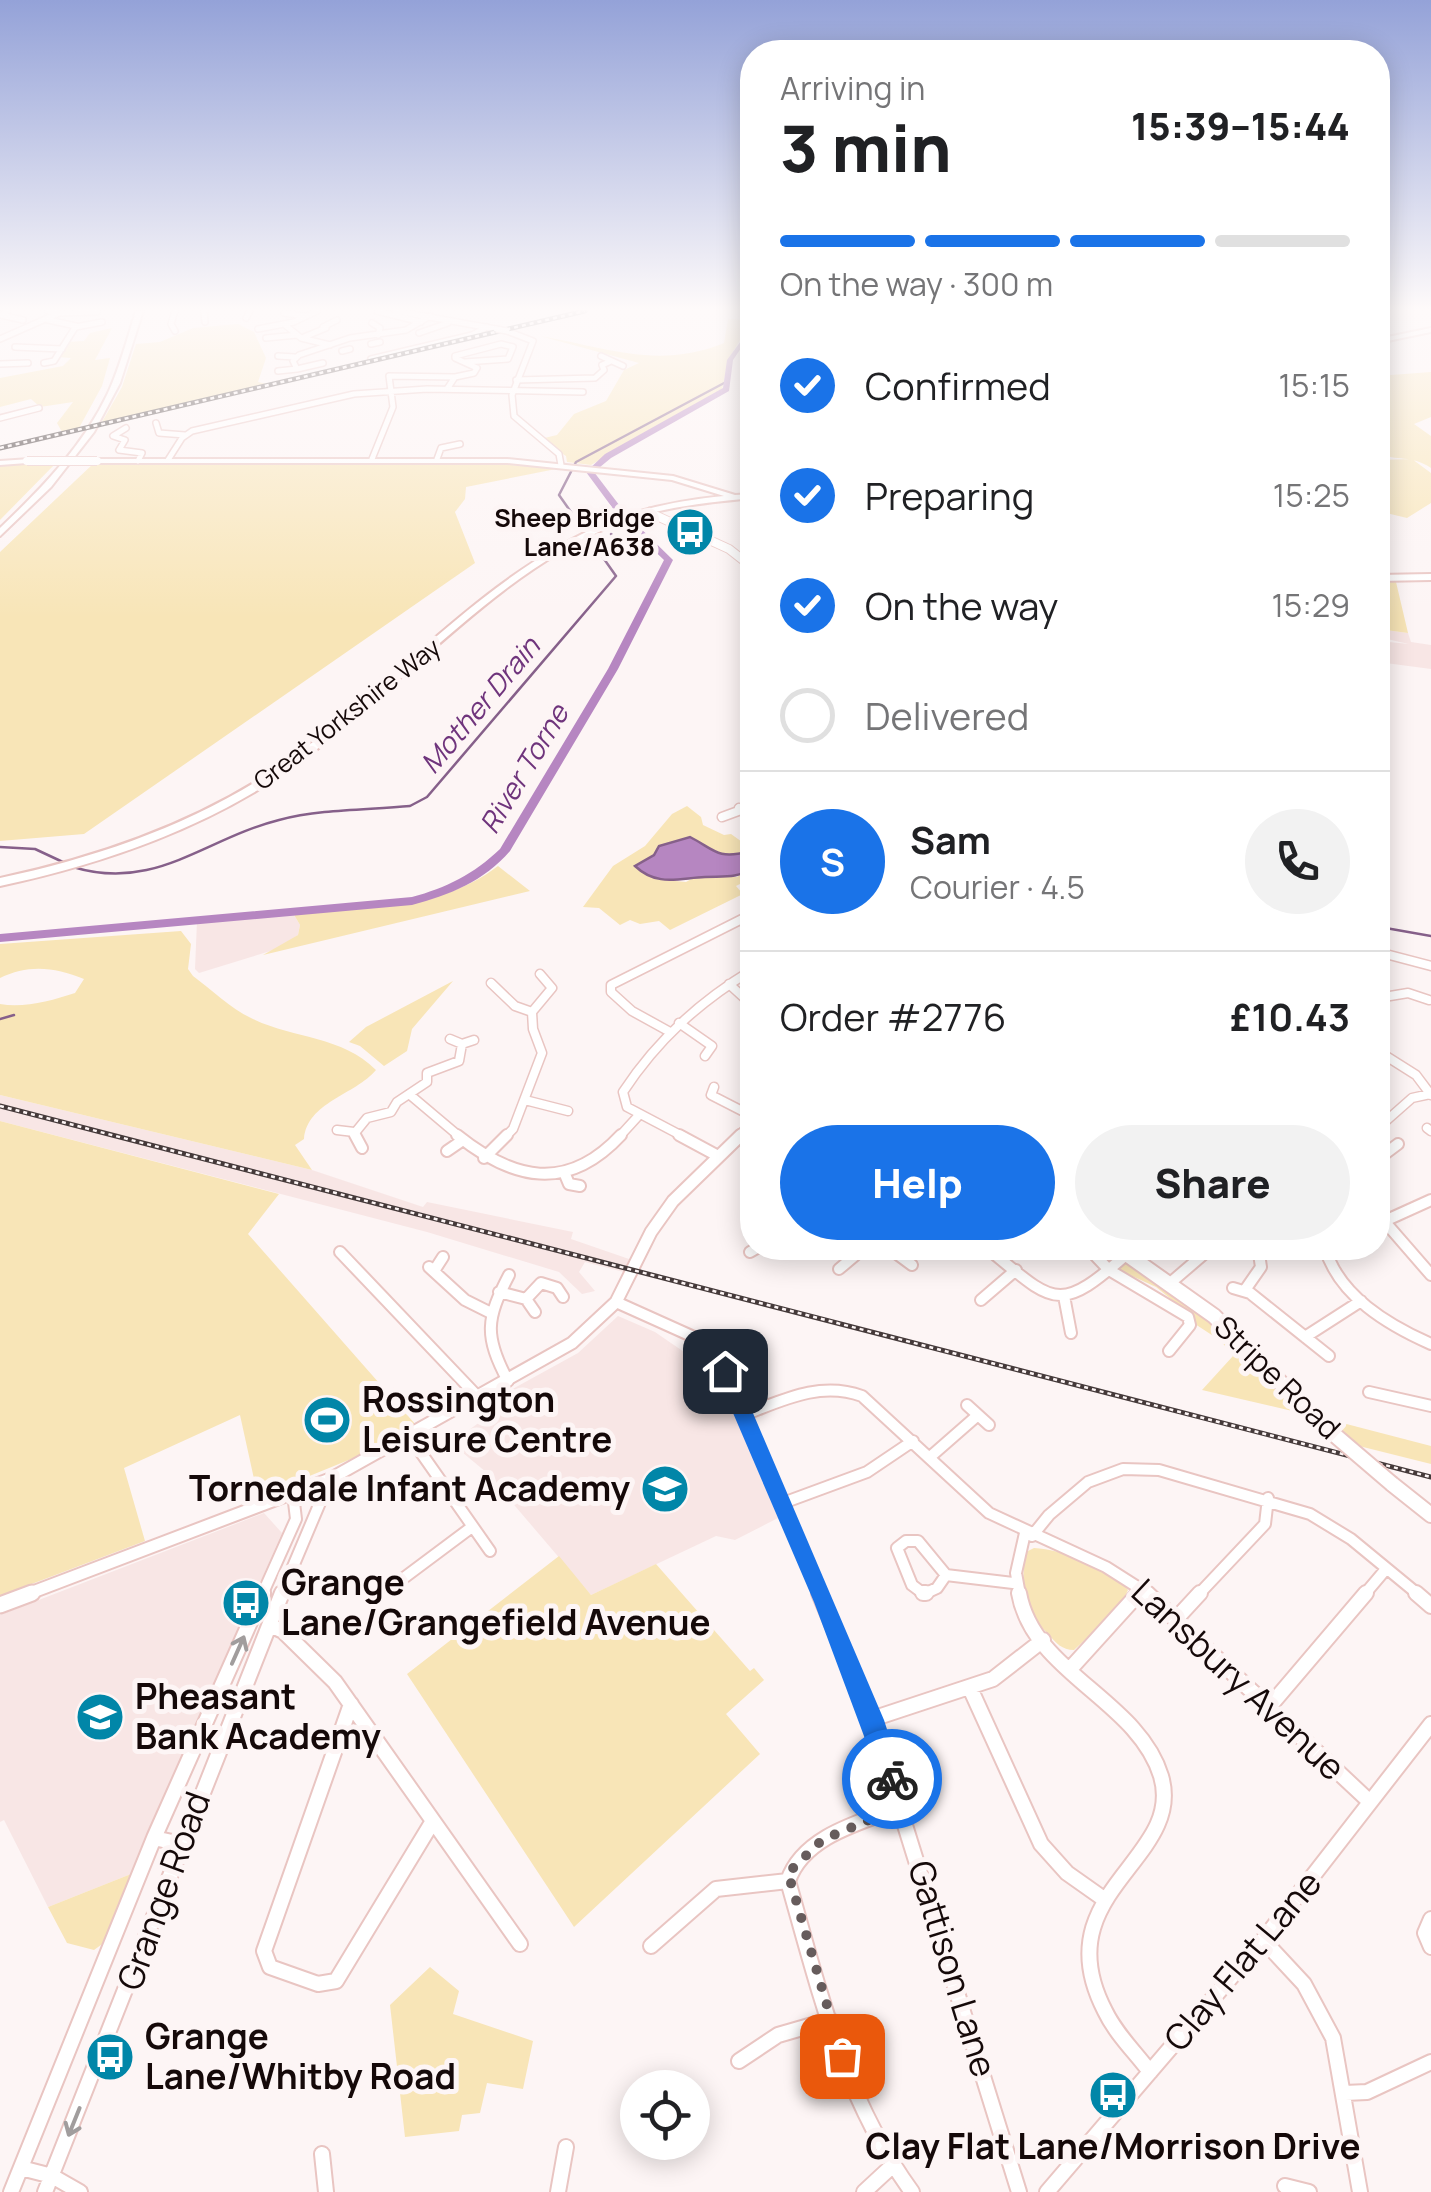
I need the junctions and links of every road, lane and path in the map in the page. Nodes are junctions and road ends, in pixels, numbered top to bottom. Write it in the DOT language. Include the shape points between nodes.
graph roads {
  1 [pos="93,413"];
  2 [pos="101,413"];
  3 [pos="266,413"];
  4 [pos="391,413"];
  5 [pos="513,413"];
  6 [pos="156,423"];
  7 [pos="126,428"];
  8 [pos="186,435"];
  9 [pos="460,444"];
  10 [pos="372,459"];
  11 [pos="437,459"];
  12 [pos="168,460"];
  13 [pos="138,461"];
  14 [pos="0,463"];
  15 [pos="573,466"];
  16 [pos="650,477"];
  17 [pos="740,497"];
  18 [pos="720,498"];
  19 [pos="740,498"];
  20 [pos="674,504"];
  21 [pos="652,513"];
  22 [pos="0,522"];
  23 [pos="0,532"];
  24 [pos="740,557"];
  25 [pos="1390,578"];
  26 [pos="1431,578"];
  27 [pos="740,813"];
  28 [pos="722,817"];
  29 [pos="57,869"];
  30 [pos="0,882"];
  31 [pos="740,920"];
  32 [pos="1390,954"];
  33 [pos="1428,962"];
  34 [pos="540,974"];
  35 [pos="740,977"];
  36 [pos="497,982"];
  37 [pos="729,984"];
  38 [pos="740,994"];
  39 [pos="1390,996"];
  40 [pos="1430,1001"];
  41 [pos="532,1012"];
  42 [pos="679,1023"];
  43 [pos="670,1032"];
  44 [pos="450,1039"];
  45 [pos="474,1040"];
  46 [pos="462,1044"];
  47 [pos="704,1056"];
  48 [pos="1390,1058"];
  49 [pos="409,1094"];
  50 [pos="1430,1094"];
  51 [pos="697,1098"];
  52 [pos="525,1100"];
  53 [pos="740,1108"];
  54 [pos="561,1112"];
  55 [pos="640,1114"];
  56 [pos="1390,1117"];
  57 [pos="336,1130"];
  58 [pos="354,1132"];
  59 [pos="740,1135"];
  60 [pos="463,1140"];
  61 [pos="1398,1144"];
  62 [pos="362,1148"];
  63 [pos="1390,1149"];
  64 [pos="447,1151"];
  65 [pos="718,1156"];
  66 [pos="484,1158"];
  67 [pos="564,1172"];
  68 [pos="580,1186"];
  69 [pos="1431,1200"];
  70 [pos="1390,1219"];
  71 [pos="1390,1233"];
  72 [pos="340,1252"];
  73 [pos="443,1258"];
  74 [pos="850,1260"];
  75 [pos="905,1260"];
  76 [pos="1003,1260"];
  77 [pos="1100,1260"];
  78 [pos="1116,1260"];
  79 [pos="1135,1260"];
  80 [pos="1197,1260"];
  81 [pos="1259,1260"];
  82 [pos="1262,1260"];
  83 [pos="1328,1260"];
  84 [pos="912,1265"];
  85 [pos="1274,1268"];
  86 [pos="839,1269"];
  87 [pos="1109,1269"];
  88 [pos="1016,1270"];
  89 [pos="508,1275"];
  90 [pos="1431,1276"];
  91 [pos="1169,1284"];
  92 [pos="500,1292"];
  93 [pos="1064,1296"];
  94 [pos="563,1297"];
  95 [pos="526,1298"];
  96 [pos="980,1300"];
  97 [pos="1362,1300"];
  98 [pos="616,1302"];
  99 [pos="489,1312"];
  100 [pos="536,1312"];
  101 [pos="1070,1334"];
  102 [pos="1305,1338"];
  103 [pos="1431,1344"];
  104 [pos="1169,1351"];
  105 [pos="1329,1356"];
  106 [pos="508,1381"];
  107 [pos="1370,1392"];
  108 [pos="479,1398"];
  109 [pos="967,1405"];
  110 [pos="1431,1406"];
  111 [pos="744,1414"];
  112 [pos="978,1415"];
  113 [pos="989,1425"];
  114 [pos="410,1437"];
  115 [pos="913,1441"];
  116 [pos="930,1457"];
  117 [pos="330,1479"];
  118 [pos="293,1494"];
  119 [pos="1268,1498"];
  120 [pos="782,1502"];
  121 [pos="1431,1516"];
  122 [pos="472,1527"];
  123 [pos="1029,1535"];
  124 [pos="490,1551"];
  125 [pos="1386,1569"];
  126 [pos="946,1575"];
  127 [pos="402,1580"];
  128 [pos="1013,1583"];
  129 [pos="1143,1589"];
  130 [pos="0,1605"];
  131 [pos="1431,1606"];
  132 [pos="253,1616"];
  133 [pos="1176,1619"];
  134 [pos="271,1622"];
  135 [pos="1042,1640"];
  136 [pos="1070,1668"];
  137 [pos="970,1688"];
  138 [pos="352,1704"];
  139 [pos="1269,1707"];
  140 [pos="872,1720"];
  141 [pos="1431,1724"];
  142 [pos="1370,1802"];
  143 [pos="900,1807"];
  144 [pos="432,1821"];
  145 [pos="154,1838"];
  146 [pos="181,1844"];
  147 [pos="788,1880"];
  148 [pos="1101,1897"];
  149 [pos="1431,1918"];
  150 [pos="1264,1940"];
  151 [pos="520,1944"];
  152 [pos="651,1946"];
  153 [pos="1431,1947"];
  154 [pos="830,2020"];
  155 [pos="739,2061"];
  156 [pos="1431,2062"];
  157 [pos="1150,2072"];
  158 [pos="1345,2093"];
  159 [pos="566,2147"];
  160 [pos="322,2154"];
  161 [pos="891,2167"];
  162 [pos="21,2168"];
  163 [pos="52,2176"];
  164 [pos="1285,2186"];
  165 [pos="11,2192"];
  166 [pos="45,2192"];
  167 [pos="80,2192"];
  168 [pos="326,2192"];
  169 [pos="558,2192"];
  170 [pos="864,2192"];
  171 [pos="912,2192"];
  172 [pos="1019,2192"];
  173 [pos="1047,2192"];
  174 [pos="1309,2192"];
  175 [pos="1360,2192"];
  1 -- 22 [label="highway" via="46,478"];
  2 -- 23 [label="highway" via="54,478"];
  3 -- 8 [label="street"];
  4 -- 10 [label="street"];
  5 -- 15 [label="street"];
  6 -- 8 [label="street" via="159,433"];
  7 -- 13 [label="street" via="113,436 125,440 118,450 140,451"];
  8 -- 12 [label="street"];
  9 -- 11 [label="street" via="441,448"];
  10 -- 11 [label="highway"];
  10 -- 12 [label="highway"];
  11 -- 15 [label="highway"];
  12 -- 13 [label="highway"];
  13 -- 14 [label="highway, bridge"];
  15 -- 16 [label="highway"];
  16 -- 18 [label="highway"];
  16 -- 20 [label="highway" via="686,495"];
  17 -- 18 [label="highway, Great Yorkshire Way"];
  18 -- 19 [label="highway, Great Yorkshire Way"];
  18 -- 20 [label="highway, Great Yorkshire Way"];
  18 -- 21 [label="highway, Great Yorkshire Way"];
  20 -- 21 [label="highway, Great Yorkshire Way"];
  21 -- 24 [label="main road"];
  21 -- 29 [label="highway, Great Yorkshire Way" via="586,537 531,569 257,785 182,825"];
  25 -- 26 [label="highway"];
  27 -- 28 [label="street"];
  29 -- 30 [label="highway, Great Yorkshire Way"];
  31 -- 43 [label="street" via="611,985 622,1004"];
  32 -- 33 [label="street"];
  34 -- 41 [label="street" via="552,988"];
  35 -- 37 [label="street"];
  36 -- 41 [label="street" via="515,1006"];
  37 -- 38 [label="street"];
  37 -- 42 [label="street"];
  39 -- 40 [label="street" via="1408,993"];
  41 -- 52 [label="street" via="542,1053"];
  42 -- 43 [label="street"];
  42 -- 47 [label="street" via="713,1047"];
  43 -- 55 [label="street" via="622,1098"];
  44 -- 46 [label="street"];
  45 -- 46 [label="street"];
  46 -- 49 [label="street" via="459,1061 428,1072 427,1082"];
  48 -- 50 [label="street"];
  49 -- 58 [label="street"];
  49 -- 60 [label="street"];
  50 -- 56 [label="street" via="1412,1098"];
  51 -- 53 [label="street" via="712,1091"];
  52 -- 54 [label="street"];
  52 -- 66 [label="street" via="509,1136"];
  55 -- 65 [label="street"];
  55 -- 67 [label="street" via="598,1158"];
  57 -- 58 [label="street"];
  58 -- 62 [label="street"];
  59 -- 65 [label="street"];
  60 -- 64 [label="street"];
  60 -- 66 [label="street"];
  61 -- 63 [label="street"];
  65 -- 98 [label="street" via="651,1232"];
  66 -- 67 [label="street" via="520,1174"];
  67 -- 68 [label="street" via="570,1184"];
  69 -- 70 [label="street"];
  71 -- 90 [label="street"];
  72 -- 108 [label="street"];
  73 -- 99 [label="street" via="432,1269 470,1306"];
  74 -- 86 [label="street"];
  75 -- 84 [label="street"];
  76 -- 88 [label="street"];
  77 -- 87 [label="street"];
  78 -- 87 [label="street"];
  79 -- 91 [label="main road, Stripe Road"];
  80 -- 91 [label="street"];
  81 -- 102 [label="street" via="1239,1289"];
  82 -- 85 [label="street"];
  83 -- 97 [label="street"];
  87 -- 93 [label="street" via="1083,1292"];
  87 -- 104 [label="street" via="1188,1317 1190,1325"];
  88 -- 93 [label="street" via="1046,1292"];
  88 -- 96 [label="street"];
  89 -- 92 [label="street"];
  91 -- 121 [label="main road, Stripe Road, bridge" via="1214,1316 1323,1425"];
  92 -- 95 [label="street"];
  92 -- 99 [label="street"];
  93 -- 101 [label="street"];
  94 -- 95 [label="street" via="541,1284"];
  95 -- 100 [label="street"];
  97 -- 102 [label="street"];
  97 -- 103 [label="street"];
  98 -- 106 [label="street" via="590,1330"];
  98 -- 111 [label="street, Gattison Lane" via="706,1347"];
  99 -- 106 [label="street" via="487,1337"];
  102 -- 105 [label="street"];
  106 -- 108 [label="street"];
  107 -- 110 [label="street" via="1384,1386 1408,1405"];
  108 -- 114 [label="street"];
  109 -- 112 [label="street"];
  111 -- 115 [label="street, Lansbury Avenue" via="817,1389 840,1389 862,1396"];
  111 -- 120 [label="street, Gattison Lane"];
  112 -- 113 [label="street"];
  112 -- 116 [label="street"];
  114 -- 117 [label="street"];
  114 -- 122 [label="street"];
  115 -- 116 [label="street, Lansbury Avenue"];
  115 -- 120 [label="street" via="866,1472"];
  116 -- 123 [label="street, Lansbury Avenue" via="976,1502"];
  117 -- 118 [label="street"];
  117 -- 134 [label="street, Grange Road"];
  118 -- 130 [label="street"];
  118 -- 132 [label="street" via="296,1518"];
  119 -- 123 [label="street" via="1126,1467 1085,1482"];
  119 -- 125 [label="street" via="1322,1520"];
  119 -- 133 [label="street" via="1265,1524"];
  120 -- 140 [label="street, Gattison Lane"];
  122 -- 124 [label="street"];
  122 -- 127 [label="street"];
  123 -- 128 [label="street"];
  123 -- 129 [label="street, Lansbury Avenue" via="1112,1568"];
  125 -- 131 [label="street"];
  125 -- 139 [label="street"];
  126 -- 126 [label="street" via="931,1592 917,1591 897,1548 918,1542"];
  126 -- 128 [label="street"];
  128 -- 135 [label="street" via="1020,1608"];
  129 -- 133 [label="street, Lansbury Avenue"];
  129 -- 136 [label="street"];
  132 -- 134 [label="street"];
  145 -- 132 [label="street, one-way"];
  133 -- 139 [label="street, Lansbury Avenue"];
  134 -- 138 [label="street"];
  134 -- 146 [label="street, Grange Road"];
  135 -- 136 [label="street"];
  135 -- 137 [label="street" via="1004,1672"];
  136 -- 148 [label="street" via="1142,1742 1164,1789 1157,1830"];
  137 -- 140 [label="street"];
  137 -- 148 [label="street" via="1040,1844"];
  138 -- 144 [label="street"];
  138 -- 144 [label="street" via="264,1950 270,1967 328,1985 344,1974"];
  139 -- 142 [label="street, Lansbury Avenue"];
  140 -- 143 [label="street, Gattison Lane"];
  141 -- 142 [label="street, Clay Flat Lane"];
  142 -- 150 [label="street, Clay Flat Lane"];
  143 -- 147 [label="street" via="822,1840 792,1866"];
  143 -- 172 [label="street, Gattison Lane"];
  144 -- 151 [label="street"];
  145 -- 146 [label="street"];
  145 -- 162 [label="street"];
  146 -- 163 [label="street, Grange Road, one-way"];
  147 -- 152 [label="street" via="716,1888"];
  147 -- 154 [label="street"];
  148 -- 157 [label="street" via="1089,1932 1092,1974 1108,2018"];
  149 -- 153 [label="street" via="1425,1933"];
  150 -- 157 [label="street, Clay Flat Lane"];
  150 -- 158 [label="street" via="1324,2018"];
  154 -- 155 [label="street" via="778,2035"];
  154 -- 161 [label="street"];
  156 -- 158 [label="street" via="1367,2092"];
  157 -- 173 [label="street, Clay Flat Lane"];
  158 -- 175 [label="street"];
  159 -- 169 [label="street"];
  160 -- 168 [label="street"];
  161 -- 170 [label="street"];
  161 -- 171 [label="street"];
  162 -- 163 [label="street"];
  162 -- 165 [label="street"];
  163 -- 166 [label="street, Grange Road"];
  163 -- 167 [label="street"];
  164 -- 174 [label="street"];
}
